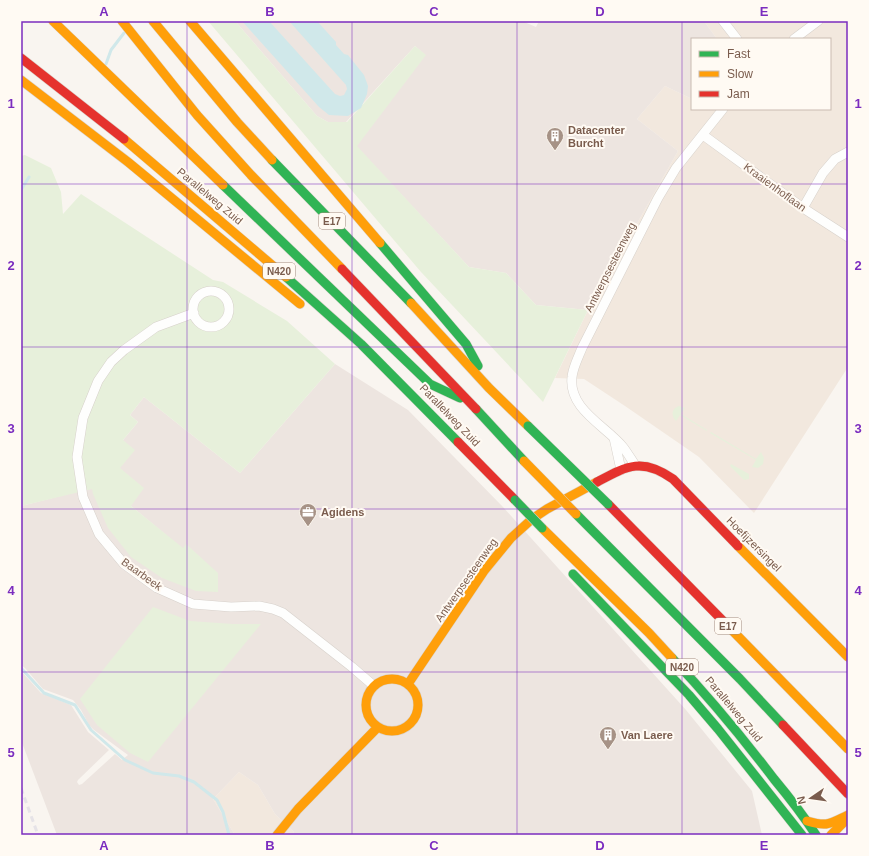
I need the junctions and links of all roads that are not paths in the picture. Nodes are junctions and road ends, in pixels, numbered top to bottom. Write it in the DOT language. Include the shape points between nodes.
graph roads {
  1 [pos="53,21"];
  2 [pos="122,21"];
  3 [pos="153,21"];
  4 [pos="190,21"];
  5 [pos="723,21"];
  6 [pos="818,21"];
  7 [pos="735,38"];
  8 [pos="795,38"];
  9 [pos="21,58"];
  10 [pos="21,80"];
  11 [pos="721,110"];
  12 [pos="703,135"];
  13 [pos="848,152"];
  14 [pos="803,208"];
  15 [pos="848,237"];
  16 [pos="305,309"];
  17 [pos="194,313"];
  18 [pos="364,360"];
  19 [pos="489,388"];
  20 [pos="470,402"];
  21 [pos="614,438"];
  22 [pos="635,465"];
  23 [pos="621,470"];
  24 [pos="513,503"];
  25 [pos="538,530"];
  26 [pos="550,549"];
  27 [pos="566,566"];
  28 [pos="848,657"];
  29 [pos="408,684"];
  30 [pos="374,686"];
  31 [pos="378,727"];
  32 [pos="848,749"];
  33 [pos="848,794"];
  34 [pos="785,813"];
  35 [pos="848,815"];
  36 [pos="848,818"];
  37 [pos="807,821"];
  38 [pos="848,828"];
  39 [pos="277,835"];
  40 [pos="796,835"];
  41 [pos="802,835"];
  42 [pos="816,835"];
  43 [pos="831,835"];
  44 [pos="841,835"];
  1 -- 20 [label="main road" via="430,384"];
  2 -- 20 [label="main road, E17" via="197,115 251,175"];
  3 -- 19 [label="main road, E17" via="237,122 404,295"];
  4 -- 19 [label="main road" via="466,344"];
  5 -- 7 [label="street"];
  6 -- 8 [label="street"];
  9 -- 24 [label="main road, Parallelweg Zuid / N420" via="109,126 265,258 361,344"];
  10 -- 16 [label="main road, N420" via="102,140 199,218"];
  11 -- 12 [label="street, Antwerpsesteenweg"];
  12 -- 14 [label="street, Kraaienhoflaan"];
  12 -- 21 [label="street, Antwerpsesteenweg" via="676,168 658,198 575,364 572,389 576,397 582,408"];
  13 -- 14 [label="street" via="835,158 823,173"];
  14 -- 15 [label="street, Kraaienhoflaan"];
  17 -- 30 [label="street, Baarbeek" via="156,327 111,362 98,381 83,418 77,457 83,497 99,534 124,564 157,588 193,604 259,606 283,613"];
  18 -- 24 [label="main road, Parallelweg Zuid / N420"];
  19 -- 32 [label="main road, E17, bridge" via="608,504"];
  20 -- 33 [label="main road, E17, bridge" via="524,461 740,679"];
  21 -- 22 [label="street, Antwerpsesteenweg"];
  21 -- 23 [label="street"];
  22 -- 23 [label="main road, Antwerpsesteenweg"];
  22 -- 28 [label="main road, Hoefijzersingel" via="657,467 673,479"];
  23 -- 29 [label="main road, Antwerpsesteenweg" via="541,512 519,530 498,552"];
  24 -- 25 [label="main road, Parallelweg Zuid / N420, bridge"];
  25 -- 26 [label="main road, Parallelweg Zuid / N420"];
  25 -- 37 [label="main road, Parallelweg Zuid / N420" via="635,618 685,670 728,719"];
  27 -- 34 [label="main road, N420" via="689,694"];
  29 -- 30 [label="main road" via="402,680 392,679 381,681"];
  29 -- 31 [label="main road" via="419,702 418,712 412,723 404,729 391,732"];
  30 -- 31 [label="main road" via="368,694 366,706 369,718"];
  31 -- 39 [label="main road" via="298,809"];
  34 -- 40 [label="main road"];
  34 -- 41 [label="main road, N420"];
  35 -- 37 [label="main road" via="828,825"];
  36 -- 43 [label="main road"];
  37 -- 42 [label="main road, Parallelweg Zuid / N420"];
  38 -- 44 [label="main road"];
}
